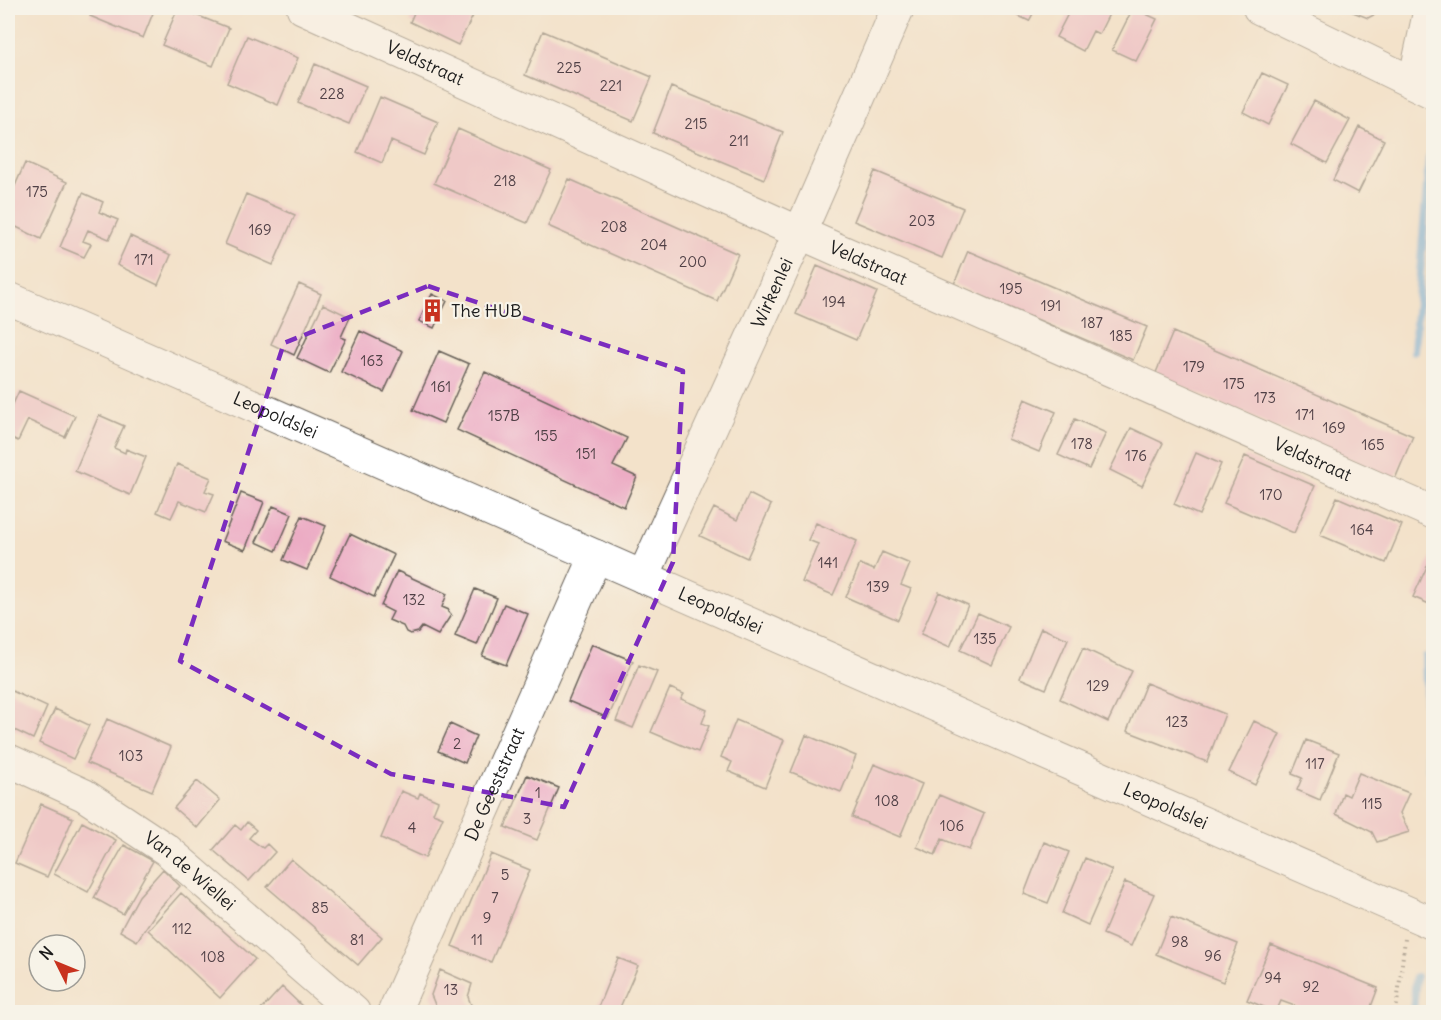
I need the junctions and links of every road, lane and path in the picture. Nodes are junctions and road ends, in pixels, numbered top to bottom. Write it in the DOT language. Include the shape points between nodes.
graph roads {
  1 [pos="303,8"];
  2 [pos="898,8"];
  3 [pos="1259,8"];
  4 [pos="1430,8"];
  5 [pos="1424,88"];
  6 [pos="800,232"];
  7 [pos="8,298"];
  8 [pos="1434,513"];
  9 [pos="596,556"];
  10 [pos="643,577"];
  11 [pos="8,760"];
  12 [pos="1421,918"];
  13 [pos="354,1012"];
  14 [pos="394,1012"];
  15 [pos="1396,1012"];
  1 -- 6 [label="street, Veldstraat"];
  2 -- 6 [label="street, Wirkenlei"];
  3 -- 5 [label="street"];
  4 -- 5 [label="street"];
  6 -- 8 [label="street, Veldstraat"];
  6 -- 10 [label="street, Wirkenlei"];
  7 -- 9 [label="street, Leopoldslei"];
  9 -- 10 [label="street, Leopoldslei"];
  9 -- 14 [label="street, De Geeststraat"];
  10 -- 12 [label="street, Leopoldslei"];
  11 -- 13 [label="street, Van de Wiellei" via="84,795 167,850"];
  12 -- 15 [label="path"];
}
